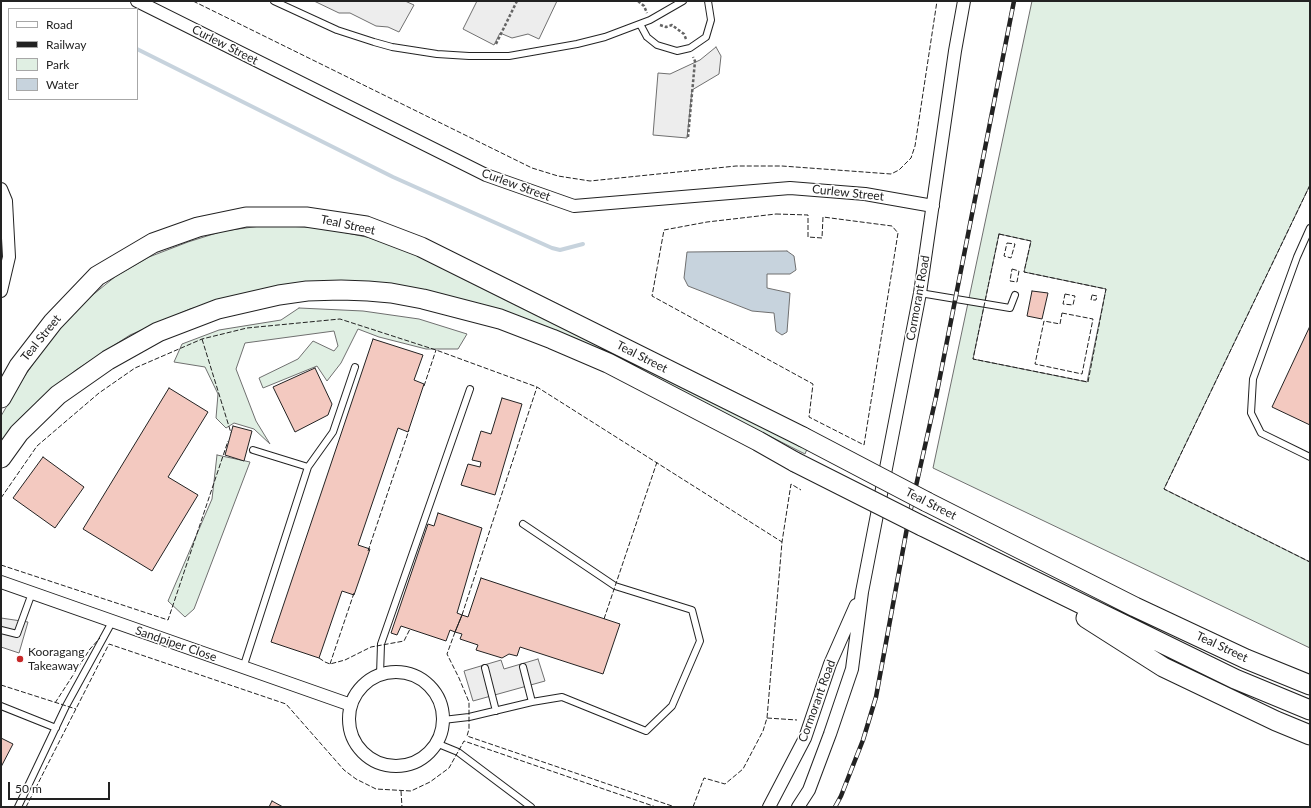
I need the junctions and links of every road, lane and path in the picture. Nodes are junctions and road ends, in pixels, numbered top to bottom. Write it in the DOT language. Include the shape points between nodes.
graph roads {
  1 [pos="137,1"];
  2 [pos="274,1"];
  3 [pos="516,1"];
  4 [pos="683,1"];
  5 [pos="708,1"];
  6 [pos="964,1"];
  7 [pos="640,24"];
  8 [pos="496,44"];
  9 [pos="1,189"];
  10 [pos="933,206"];
  11 [pos="1310,228"];
  12 [pos="1,291"];
  13 [pos="920,293"];
  14 [pos="1015,295"];
  15 [pos="355,367"];
  16 [pos="470,389"];
  17 [pos="1,398"];
  18 [pos="41,412"];
  19 [pos="253,450"];
  20 [pos="1310,457"];
  21 [pos="1,458"];
  22 [pos="308,466"];
  23 [pos="1,474"];
  24 [pos="523,524"];
  25 [pos="1008,569"];
  26 [pos="1,582"];
  27 [pos="862,592"];
  28 [pos="32,593"];
  29 [pos="1135,607"];
  30 [pos="112,622"];
  31 [pos="1,630"];
  32 [pos="523,667"];
  33 [pos="243,668"];
  34 [pos="485,668"];
  35 [pos="1310,673"];
  36 [pos="380,675"];
  37 [pos="1310,686"];
  38 [pos="532,702"];
  39 [pos="351,705"];
  40 [pos="1,706"];
  41 [pos="1310,710"];
  42 [pos="496,711"];
  43 [pos="443,720"];
  44 [pos="56,728"];
  45 [pos="1310,735"];
  46 [pos="436,742"];
  47 [pos="18,807"];
  48 [pos="531,807"];
  49 [pos="768,807"];
  50 [pos="798,807"];
  1 -- 10 [label="street, Curlew Street" via="486,175 574,206 790,188 865,194"];
  2 -- 7 [label="lane" via="337,30 392,47 437,54 509,56 577,44"];
  3 -- 8 [label="path"];
  4 -- 7 [label="lane"];
  5 -- 7 [label="lane" via="711,20 706,37 690,48 677,52 657,45 647,37"];
  6 -- 10 [label="street, Cormorant Road"];
  9 -- 12 [label="street" via="6,201 9,256"];
  10 -- 13 [label="street, Cormorant Road"];
  11 -- 20 [label="lane" via="1297,257 1254,379 1251,413 1260,433"];
  13 -- 14 [label="lane" via="1010,308"];
  13 -- 27 [label="street, Cormorant Road"];
  15 -- 22 [label="lane" via="332,432"];
  16 -- 36 [label="lane" via="381,644"];
  17 -- 29 [label="main road, Teal Street, bridge" via="19,366 53,322 97,276 153,243 198,227 246,217 306,217 366,226 421,247 469,270"];
  18 -- 21 [label="main road, Teal Street" via="19,433"];
  18 -- 23 [label="main road" via="27,439"];
  18 -- 25 [label="main road, Teal Street, bridge" via="58,395 108,360 158,332 218,309 307,291 368,290 410,296 500,319 608,363 795,462"];
  19 -- 22 [label="lane"];
  22 -- 33 [label="lane"];
  24 -- 38 [label="lane" via="615,586 692,610 700,641 672,706 646,731 562,697"];
  25 -- 41 [label="main road, Teal Street" via="1235,679"];
  25 -- 45 [label="main road" via="1163,667"];
  26 -- 28 [label="street, Sandpiper Close"];
  27 -- 49 [label="street, Cormorant Road" via="830,664 805,738"];
  27 -- 50 [label="street, Cormorant Road" via="852,669 809,790"];
  28 -- 30 [label="street, Sandpiper Close"];
  28 -- 31 [label="lane" via="16,634"];
  29 -- 35 [label="main road"];
  29 -- 37 [label="main road, Teal Street"];
  30 -- 33 [label="street, Sandpiper Close"];
  30 -- 44 [label="lane"];
  32 -- 38 [label="lane"];
  33 -- 39 [label="street, Sandpiper Close"];
  34 -- 42 [label="lane"];
  36 -- 39 [label="street" via="362,687"];
  36 -- 43 [label="street" via="402,673 423,681 438,698"];
  38 -- 42 [label="lane"];
  39 -- 46 [label="street" via="349,718 352,736 362,751 377,762 389,765 407,764 424,756"];
  40 -- 44 [label="lane"];
  42 -- 43 [label="lane"];
  43 -- 46 [label="street"];
  44 -- 47 [label="lane"];
  46 -- 48 [label="lane" via="458,752"];
}
